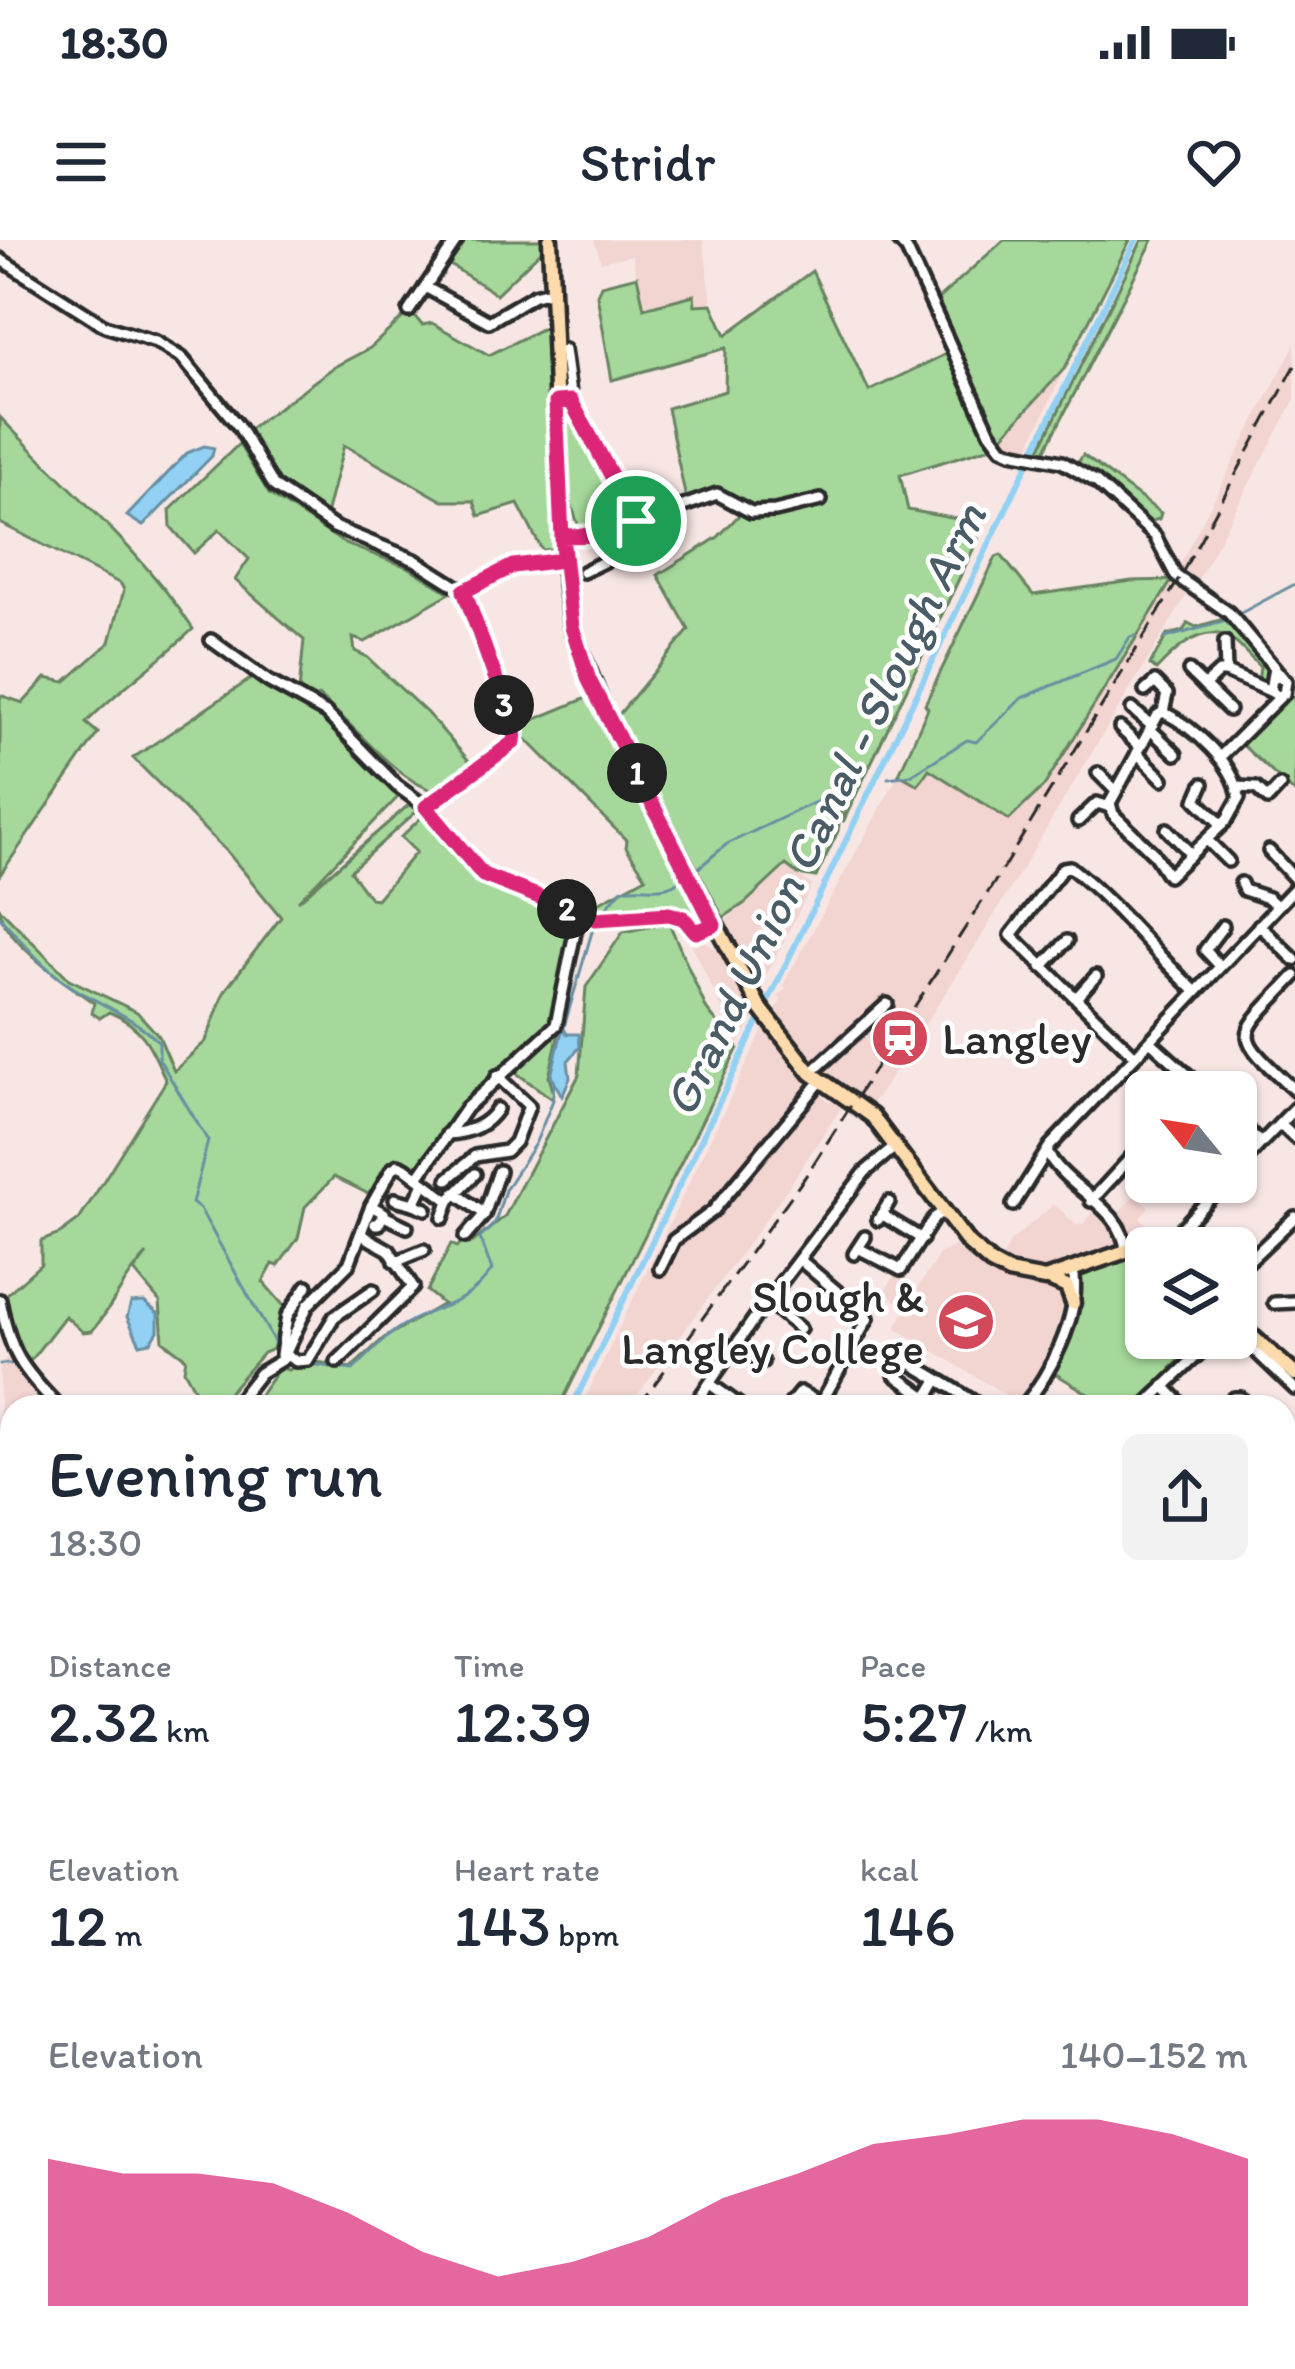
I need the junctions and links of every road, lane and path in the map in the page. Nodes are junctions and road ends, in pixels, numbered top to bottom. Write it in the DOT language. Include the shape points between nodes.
graph roads {
  1 [pos="457,240"];
  2 [pos="550,240"];
  3 [pos="898,240"];
  4 [pos="0,259"];
  5 [pos="425,287"];
  6 [pos="551,291"];
  7 [pos="409,311"];
  8 [pos="564,350"];
  9 [pos="563,401"];
  10 [pos="821,500"];
  11 [pos="636,521"];
  12 [pos="562,536"];
  13 [pos="598,536"];
  14 [pos="563,560"];
  15 [pos="583,572"];
  16 [pos="464,591"];
  17 [pos="211,640"];
  18 [pos="1225,642"];
  19 [pos="1190,671"];
  20 [pos="1226,672"];
  21 [pos="1204,686"];
  22 [pos="1279,688"];
  23 [pos="1145,691"];
  24 [pos="1132,709"];
  25 [pos="1229,710"];
  26 [pos="1163,712"];
  27 [pos="1120,728"];
  28 [pos="1151,728"];
  29 [pos="1139,750"];
  30 [pos="1176,754"];
  31 [pos="1220,758"];
  32 [pos="1098,773"];
  33 [pos="1163,779"];
  34 [pos="1203,784"];
  35 [pos="1280,786"];
  36 [pos="1238,787"];
  37 [pos="1116,790"];
  38 [pos="1110,806"];
  39 [pos="426,807"];
  40 [pos="1078,821"];
  41 [pos="1222,825"];
  42 [pos="1167,829"];
  43 [pos="1208,841"];
  44 [pos="1269,851"];
  45 [pos="1191,854"];
  46 [pos="1228,861"];
  47 [pos="1295,884"];
  48 [pos="1232,902"];
  49 [pos="1277,906"];
  50 [pos="579,913"];
  51 [pos="714,925"];
  52 [pos="1259,925"];
  53 [pos="1223,926"];
  54 [pos="1067,941"];
  55 [pos="1295,960"];
  56 [pos="1220,966"];
  57 [pos="1042,967"];
  58 [pos="1096,976"];
  59 [pos="1295,976"];
  60 [pos="1196,992"];
  61 [pos="1076,998"];
  62 [pos="887,1004"];
  63 [pos="1150,1041"];
  64 [pos="1135,1056"];
  65 [pos="1180,1071"];
  66 [pos="496,1076"];
  67 [pos="816,1081"];
  68 [pos="1295,1091"];
  69 [pos="1295,1108"];
  70 [pos="496,1109"];
  71 [pos="1280,1124"];
  72 [pos="447,1134"];
  73 [pos="1295,1138"];
  74 [pos="1257,1140"];
  75 [pos="1261,1144"];
  76 [pos="896,1146"];
  77 [pos="1257,1148"];
  78 [pos="1047,1152"];
  79 [pos="1125,1164"];
  80 [pos="499,1171"];
  81 [pos="475,1174"];
  82 [pos="448,1179"];
  83 [pos="422,1180"];
  84 [pos="452,1197"];
  85 [pos="395,1198"];
  86 [pos="1091,1201"];
  87 [pos="889,1202"];
  88 [pos="1205,1203"];
  89 [pos="414,1204"];
  90 [pos="1013,1205"];
  91 [pos="371,1206"];
  92 [pos="426,1209"];
  93 [pos="944,1211"];
  94 [pos="482,1212"];
  95 [pos="1295,1217"];
  96 [pos="443,1218"];
  97 [pos="407,1227"];
  98 [pos="1183,1227"];
  99 [pos="362,1235"];
  100 [pos="465,1237"];
  101 [pos="866,1237"];
  102 [pos="922,1239"];
  103 [pos="424,1250"];
  104 [pos="1121,1252"];
  105 [pos="1125,1252"];
  106 [pos="1257,1253"];
  107 [pos="800,1260"];
  108 [pos="395,1262"];
  109 [pos="660,1269"];
  110 [pos="1063,1277"];
  111 [pos="307,1286"];
  112 [pos="411,1288"];
  113 [pos="373,1290"];
  114 [pos="0,1300"];
  115 [pos="312,1301"];
  116 [pos="767,1301"];
  117 [pos="418,1302"];
  118 [pos="1295,1302"];
  119 [pos="1073,1303"];
  120 [pos="1274,1303"];
  121 [pos="334,1317"];
  122 [pos="800,1329"];
  123 [pos="1257,1341"];
  124 [pos="737,1345"];
  125 [pos="1257,1352"];
  126 [pos="283,1358"];
  127 [pos="1193,1359"];
  128 [pos="762,1361"];
  129 [pos="337,1363"];
  130 [pos="1293,1368"];
  131 [pos="938,1380"];
  132 [pos="710,1384"];
  133 [pos="1164,1386"];
  134 [pos="1295,1389"];
  135 [pos="49,1395"];
  136 [pos="243,1395"];
  137 [pos="702,1395"];
  138 [pos="725,1395"];
  139 [pos="829,1395"];
  140 [pos="954,1395"];
  141 [pos="1030,1395"];
  142 [pos="1155,1395"];
  143 [pos="1173,1395"];
  1 -- 5 [label="street"];
  2 -- 6 [label="main road"];
  3 -- 22 [label="street" via="1002,448 1066,464 1095,481 1155,536 1176,576 1228,613 1274,664"];
  4 -- 16 [label="street" via="105,326 182,358 274,485 334,526"];
  5 -- 6 [label="street" via="489,322"];
  5 -- 7 [label="street"];
  6 -- 9 [label="main road"];
  8 -- 9 [label="street"];
  9 -- 11 [label="street"];
  9 -- 12 [label="main road"];
  10 -- 11 [label="street" via="751,512 717,494"];
  11 -- 13 [label="street"];
  12 -- 13 [label="street"];
  12 -- 14 [label="main road"];
  13 -- 15 [label="street" via="609,560"];
  14 -- 16 [label="street" via="513,566"];
  14 -- 51 [label="main road" via="589,680"];
  16 -- 39 [label="street" via="514,742"];
  17 -- 39 [label="street" via="326,713"];
  18 -- 20 [label="street"];
  19 -- 21 [label="street"];
  20 -- 21 [label="street"];
  20 -- 22 [label="street"];
  21 -- 25 [label="street"];
  22 -- 31 [label="street"];
  23 -- 26 [label="street" via="1155,682 1167,694"];
  24 -- 28 [label="street"];
  26 -- 28 [label="street"];
  26 -- 31 [label="street"];
  27 -- 29 [label="street"];
  28 -- 29 [label="street"];
  28 -- 30 [label="street"];
  29 -- 33 [label="street"];
  29 -- 37 [label="street"];
  31 -- 36 [label="street"];
  32 -- 37 [label="street"];
  34 -- 41 [label="street" via="1196,800"];
  35 -- 36 [label="street" via="1268,799"];
  36 -- 41 [label="street" via="1235,811"];
  37 -- 38 [label="street"];
  38 -- 40 [label="street" via="1097,802"];
  38 -- 45 [label="street" via="1168,876"];
  39 -- 50 [label="street" via="483,875"];
  41 -- 43 [label="street"];
  42 -- 45 [label="street"];
  43 -- 45 [label="street"];
  43 -- 46 [label="street"];
  44 -- 47 [label="street"];
  47 -- 49 [label="street"];
  48 -- 49 [label="street" via="1242,886"];
  49 -- 52 [label="street"];
  50 -- 51 [label="street" via="597,920 669,914 696,932"];
  50 -- 66 [label="street" via="556,1025"];
  51 -- 67 [label="main road" via="772,1026"];
  52 -- 55 [label="street"];
  52 -- 56 [label="street"];
  53 -- 56 [label="street" via="1205,950"];
  54 -- 57 [label="street"];
  56 -- 60 [label="street"];
  57 -- 60 [label="street" via="1012,935 1067,867 1116,906"];
  57 -- 61 [label="street"];
  58 -- 61 [label="street"];
  59 -- 68 [label="street" via="1246,1036"];
  60 -- 63 [label="street"];
  61 -- 64 [label="street"];
  62 -- 67 [label="street"];
  63 -- 64 [label="street"];
  63 -- 65 [label="street"];
  64 -- 78 [label="street"];
  66 -- 72 [label="street"];
  66 -- 82 [label="street" via="529,1106 515,1142 476,1156"];
  67 -- 76 [label="main road" via="866,1110"];
  67 -- 109 [label="street" via="712,1211 674,1240"];
  69 -- 71 [label="street"];
  70 -- 72 [label="street" via="489,1121"];
  71 -- 73 [label="street"];
  71 -- 75 [label="street"];
  72 -- 83 [label="street"];
  74 -- 75 [label="street"];
  75 -- 77 [label="street"];
  76 -- 93 [label="main road"];
  76 -- 107 [label="street" via="865,1172"];
  78 -- 86 [label="street"];
  78 -- 90 [label="street"];
  79 -- 86 [label="street"];
  80 -- 94 [label="street"];
  81 -- 84 [label="street"];
  83 -- 84 [label="street"];
  83 -- 89 [label="street"];
  83 -- 91 [label="street" via="395,1166"];
  84 -- 94 [label="street"];
  84 -- 96 [label="street"];
  85 -- 89 [label="street"];
  86 -- 104 [label="street" via="1122,1226"];
  87 -- 102 [label="street" via="880,1217"];
  88 -- 98 [label="street"];
  89 -- 92 [label="street"];
  91 -- 97 [label="street" via="380,1220"];
  91 -- 99 [label="street"];
  93 -- 102 [label="street"];
  93 -- 110 [label="main road" via="991,1263"];
  94 -- 100 [label="street"];
  95 -- 106 [label="street"];
  99 -- 108 [label="street"];
  99 -- 115 [label="street" via="349,1264"];
  101 -- 102 [label="street" via="856,1251 901,1270"];
  103 -- 108 [label="street"];
  104 -- 105 [label="main road"];
  104 -- 110 [label="main road"];
  107 -- 116 [label="street"];
  107 -- 139 [label="street" via="868,1318"];
  108 -- 112 [label="street"];
  110 -- 119 [label="main road"];
  111 -- 126 [label="street" via="287,1316"];
  112 -- 117 [label="street"];
  112 -- 129 [label="street"];
  113 -- 121 [label="street"];
  114 -- 135 [label="street" via="14,1354"];
  115 -- 121 [label="street"];
  115 -- 126 [label="street"];
  116 -- 122 [label="street"];
  116 -- 124 [label="street"];
  118 -- 120 [label="street"];
  119 -- 141 [label="street"];
  121 -- 126 [label="street" via="308,1360"];
  123 -- 130 [label="main road"];
  124 -- 128 [label="street"];
  124 -- 132 [label="street"];
  125 -- 134 [label="street"];
  126 -- 136 [label="street"];
  127 -- 133 [label="street"];
  131 -- 131 [label="street" via="907,1361 895,1375 923,1395"];
  131 -- 140 [label="street"];
  132 -- 137 [label="street"];
  132 -- 138 [label="street"];
  133 -- 142 [label="street"];
  133 -- 143 [label="street"];
}
